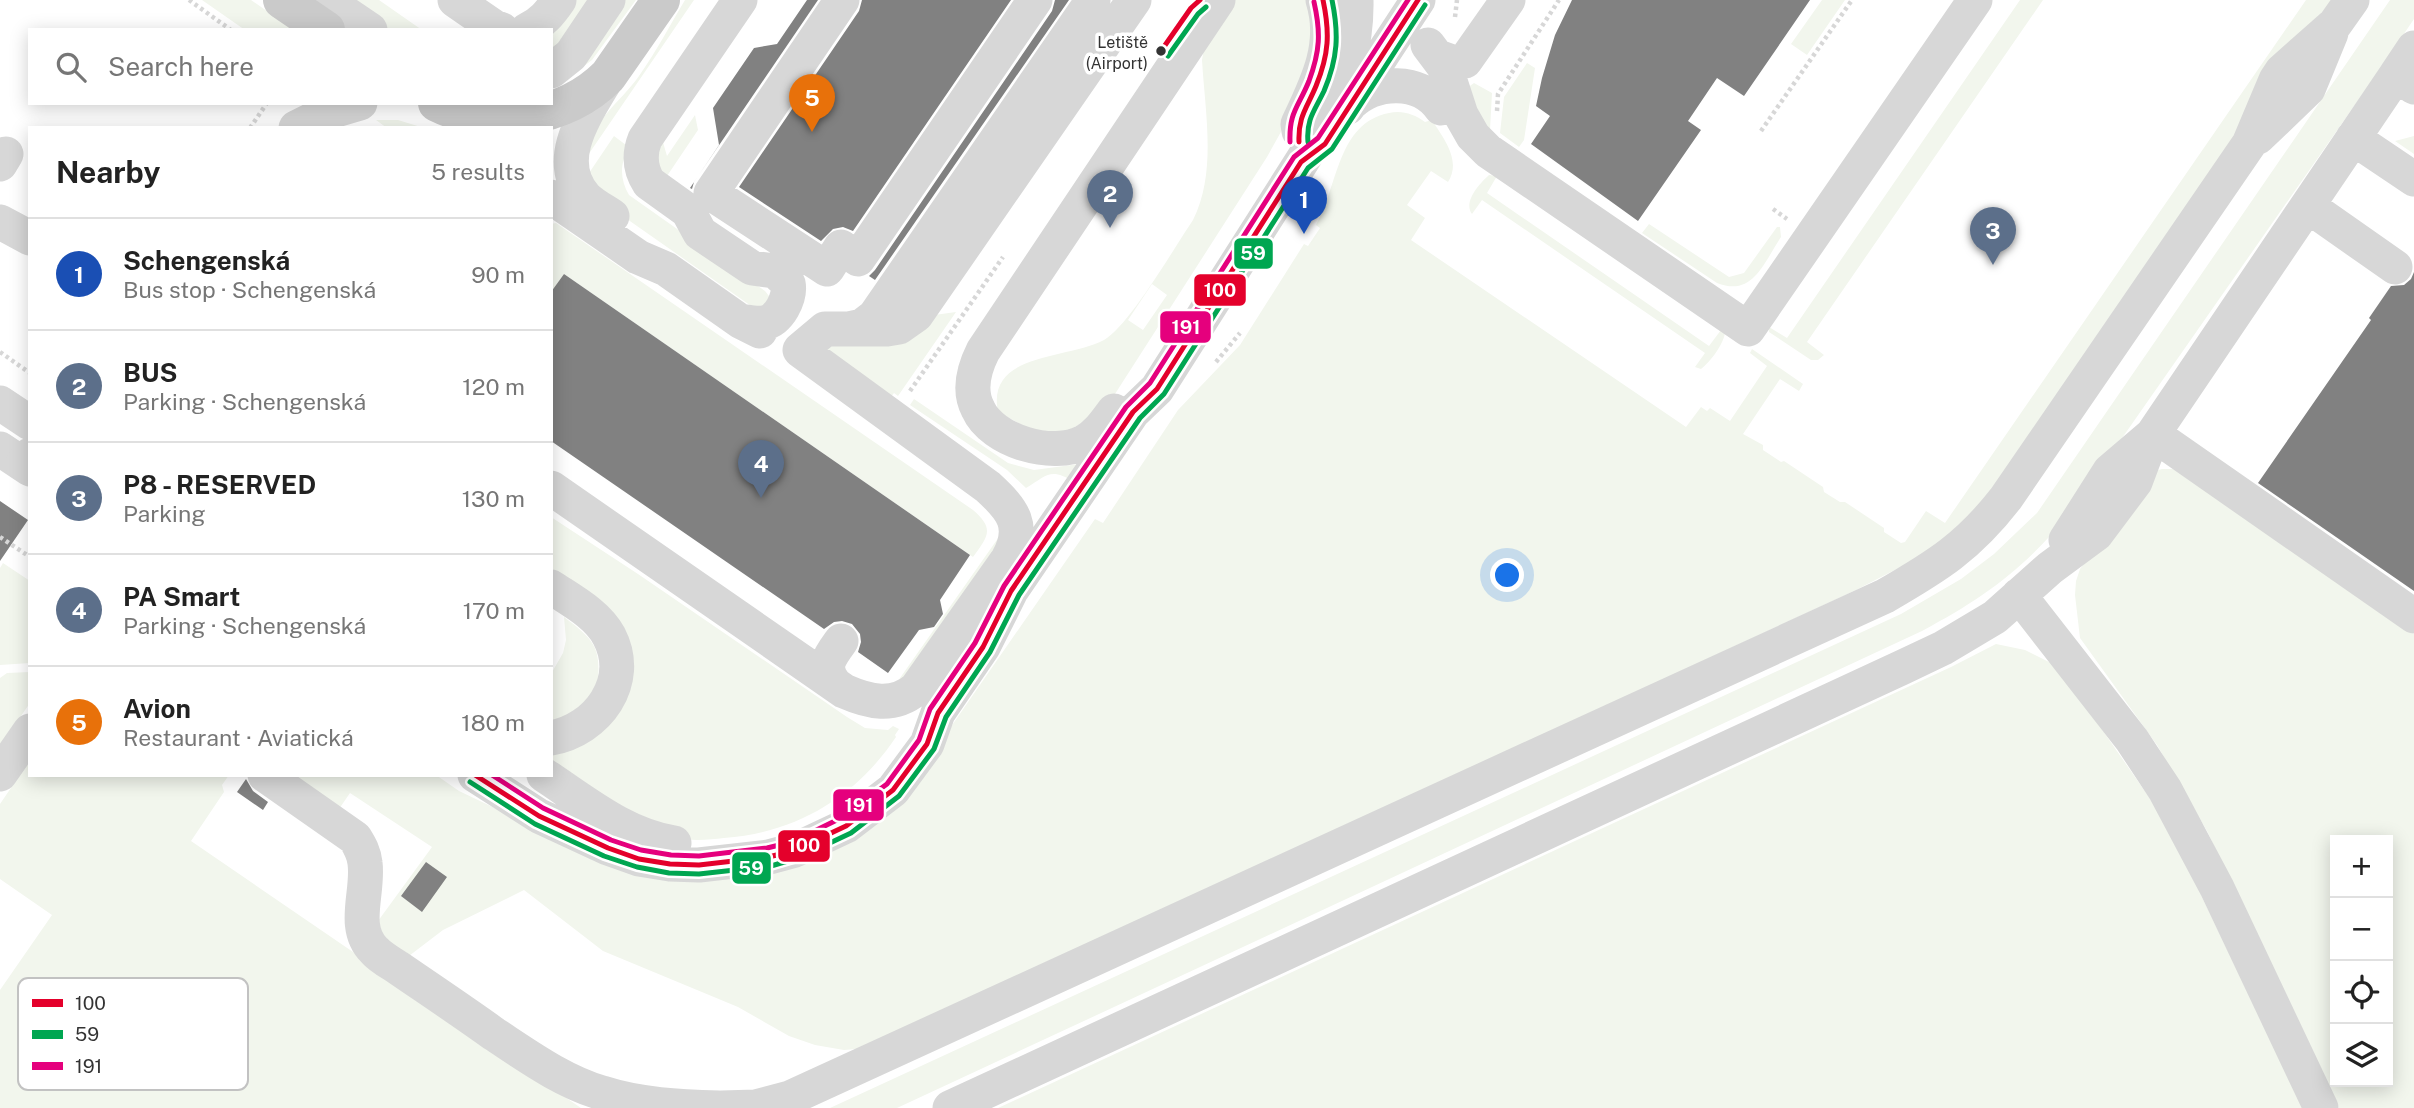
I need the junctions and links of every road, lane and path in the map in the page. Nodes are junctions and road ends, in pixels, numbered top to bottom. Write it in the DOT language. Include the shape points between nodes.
graph roads {
  1 [pos="189,0"];
  2 [pos="455,0"];
  3 [pos="559,0"];
  4 [pos="608,0"];
  5 [pos="661,0"];
  6 [pos="740,0"];
  7 [pos="842,0"];
  8 [pos="1035,0"];
  9 [pos="1093,0"];
  10 [pos="1134,0"];
  11 [pos="1200,0"];
  12 [pos="1218,0"];
  13 [pos="1323,0"];
  14 [pos="1356,0"];
  15 [pos="1418,0"];
  16 [pos="1425,0"];
  17 [pos="1457,0"];
  18 [pos="1508,0"];
  19 [pos="1559,0"];
  20 [pos="1852,0"];
  21 [pos="1975,0"];
  22 [pos="286,2"];
  23 [pos="2344,12"];
  24 [pos="228,28"];
  25 [pos="323,28"];
  26 [pos="367,28"];
  27 [pos="497,28"];
  28 [pos="531,28"];
  29 [pos="1439,42"];
  30 [pos="999,53"];
  31 [pos="553,69"];
  32 [pos="2408,70"];
  33 [pos="608,76"];
  34 [pos="1039,79"];
  35 [pos="1349,104"];
  36 [pos="266,105"];
  37 [pos="355,105"];
  38 [pos="1441,108"];
  39 [pos="447,111"];
  40 [pos="313,123"];
  41 [pos="251,126"];
  42 [pos="1761,131"];
  43 [pos="1492,135"];
  44 [pos="2353,138"];
  45 [pos="1301,162"];
  46 [pos="2414,179"];
  47 [pos="553,198"];
  48 [pos="2308,206"];
  49 [pos="1773,209"];
  50 [pos="0,222"];
  51 [pos="1790,226"];
  52 [pos="28,237"];
  53 [pos="2395,267"];
  54 [pos="666,270"];
  55 [pos="1216,296"];
  56 [pos="740,321"];
  57 [pos="848,329"];
  58 [pos="800,350"];
  59 [pos="0,352"];
  60 [pos="28,372"];
  61 [pos="0,402"];
  62 [pos="984,419"];
  63 [pos="28,422"];
  64 [pos="2153,434"];
  65 [pos="553,489"];
  66 [pos="0,537"];
  67 [pos="28,556"];
  68 [pos="553,588"];
  69 [pos="2019,594"];
  70 [pos="2414,616"];
  71 [pos="841,641"];
  72 [pos="834,684"];
  73 [pos="939,713"];
  74 [pos="28,734"];
  75 [pos="553,738"];
  76 [pos="0,774"];
  77 [pos="268,777"];
  78 [pos="478,777"];
  79 [pos="547,777"];
  80 [pos="720,1108"];
  81 [pos="950,1108"];
  82 [pos="2322,1108"];
  1 -- 24 [label="path"];
  2 -- 27 [label="street"];
  3 -- 28 [label="street" via="548,16"];
  4 -- 31 [label="street" via="571,55"];
  5 -- 33 [label="main road"];
  6 -- 56 [label="street" via="641,148 649,183 688,211 700,233 752,268 784,277 787,301 776,317 763,323"];
  7 -- 30 [label="street" via="711,193 827,269 842,247 858,259"];
  8 -- 30 [label="street"];
  9 -- 34 [label="street"];
  10 -- 57 [label="street" via="916,315 899,327"];
  11 -- 62 [label="street" via="968,335 957,364 959,390 966,404"];
  12 -- 62 [label="street" via="983,351 973,390"];
  13 -- 45 [label="street" via="1328,45 1298,124"];
  14 -- 45 [label="street" via="1354,42 1345,80 1325,125"];
  15 -- 35 [label="street"];
  16 -- 29 [label="street" via="1424,21"];
  17 -- 29 [label="path" via="1455,19"];
  18 -- 29 [label="street" via="1465,61 1452,62"];
  19 -- 43 [label="path" via="1499,94"];
  20 -- 42 [label="path"];
  21 -- 43 [label="street" via="1748,329"];
  22 -- 25 [label="main road"];
  22 -- 26 [label="street" via="342,11"];
  23 -- 80 [label="street" via="2276,80 2249,144 2006,498 1958,551 1859,608 790,1098 755,1107"];
  29 -- 38 [label="street" via="1430,71"];
  29 -- 43 [label="street" via="1461,115 1473,136"];
  30 -- 34 [label="street"];
  32 -- 44 [label="street"];
  33 -- 39 [label="main road" via="581,98 536,115 499,117"];
  33 -- 54 [label="street" via="576,137 572,173 585,196 648,241"];
  34 -- 57 [label="street" via="875,316"];
  35 -- 38 [label="street" via="1371,90 1394,86 1424,92"];
  35 -- 45 [label="street" via="1325,144"];
  36 -- 41 [label="path"];
  37 -- 40 [label="street"];
  38 -- 43 [label="street" via="1459,144"];
  44 -- 46 [label="street"];
  44 -- 48 [label="street"];
  45 -- 55 [label="street"];
  47 -- 54 [label="street" via="638,257"];
  48 -- 53 [label="street"];
  48 -- 64 [label="street"];
  49 -- 51 [label="path"];
  50 -- 52 [label="street"];
  54 -- 56 [label="street"];
  55 -- 62 [label="street" via="1167,329 1102,428 1082,443 1034,447"];
  55 -- 73 [label="street" via="1157,389 1133,412 1018,580 983,647"];
  56 -- 58 [label="street"];
  57 -- 58 [label="street" via="825,329"];
  58 -- 72 [label="street" via="988,487 1010,509 1016,528 1008,559 916,688 895,701 883,702 856,696"];
  59 -- 60 [label="path"];
  61 -- 63 [label="street"];
  64 -- 69 [label="street" via="2135,481 2096,534"];
  64 -- 70 [label="street"];
  65 -- 72 [label="street"];
  66 -- 67 [label="path"];
  68 -- 75 [label="street" via="605,629 615,665 605,706 593,719 565,736"];
  69 -- 81 [label="street" via="1995,617 1943,648"];
  69 -- 82 [label="street" via="2165,789"];
  71 -- 72 [label="street" via="827,664"];
  73 -- 78 [label="street" via="928,744 892,789 846,826 795,850 736,862 699,865 639,859 539,816"];
  73 -- 79 [label="street" via="911,737 881,776 842,807 795,831 742,844 689,845 640,835"];
  74 -- 76 [label="street"];
  77 -- 80 [label="street" via="355,838 366,865 365,936 373,949 397,967 574,1083 642,1101"];
}
